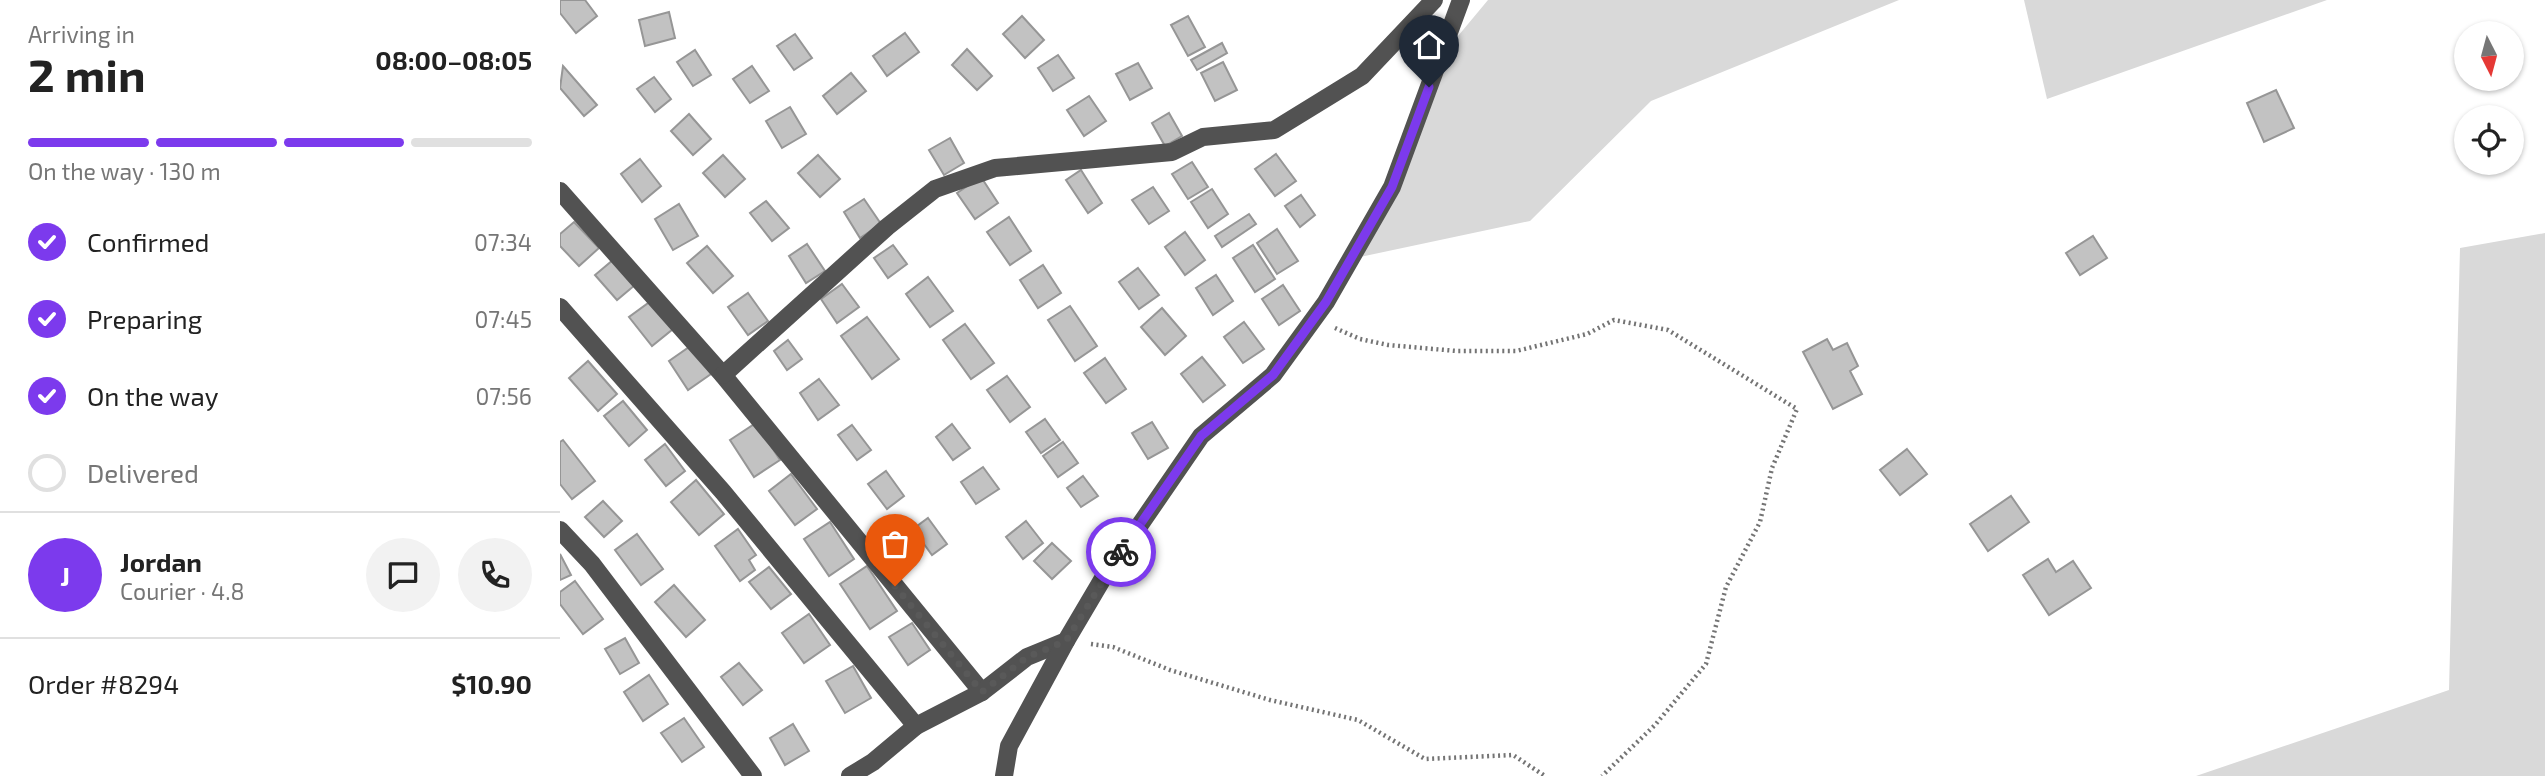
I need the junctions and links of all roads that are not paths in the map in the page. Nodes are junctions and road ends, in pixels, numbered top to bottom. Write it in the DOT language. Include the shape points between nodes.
graph roads {
  1 [pos="1434,0"];
  2 [pos="1461,0"];
  3 [pos="560,191"];
  4 [pos="560,307"];
  5 [pos="723,375"];
  6 [pos="560,530"];
  7 [pos="1066,641"];
  8 [pos="982,692"];
  9 [pos="916,726"];
  10 [pos="753,776"];
  11 [pos="850,776"];
  12 [pos="1004,776"];
  1 -- 5 [label="street" via="1362,76 1274,130 1203,137 1172,152 995,168 936,189 877,235"];
  2 -- 7 [label="street" via="1392,187 1326,302 1273,375 1201,436 1101,580"];
  3 -- 5 [label="street"];
  4 -- 9 [label="street" via="723,492"];
  5 -- 8 [label="street"];
  6 -- 10 [label="street" via="592,564"];
  7 -- 8 [label="street" via="1027,657"];
  7 -- 12 [label="street" via="1009,746"];
  8 -- 9 [label="street"];
  9 -- 11 [label="street"];
}
